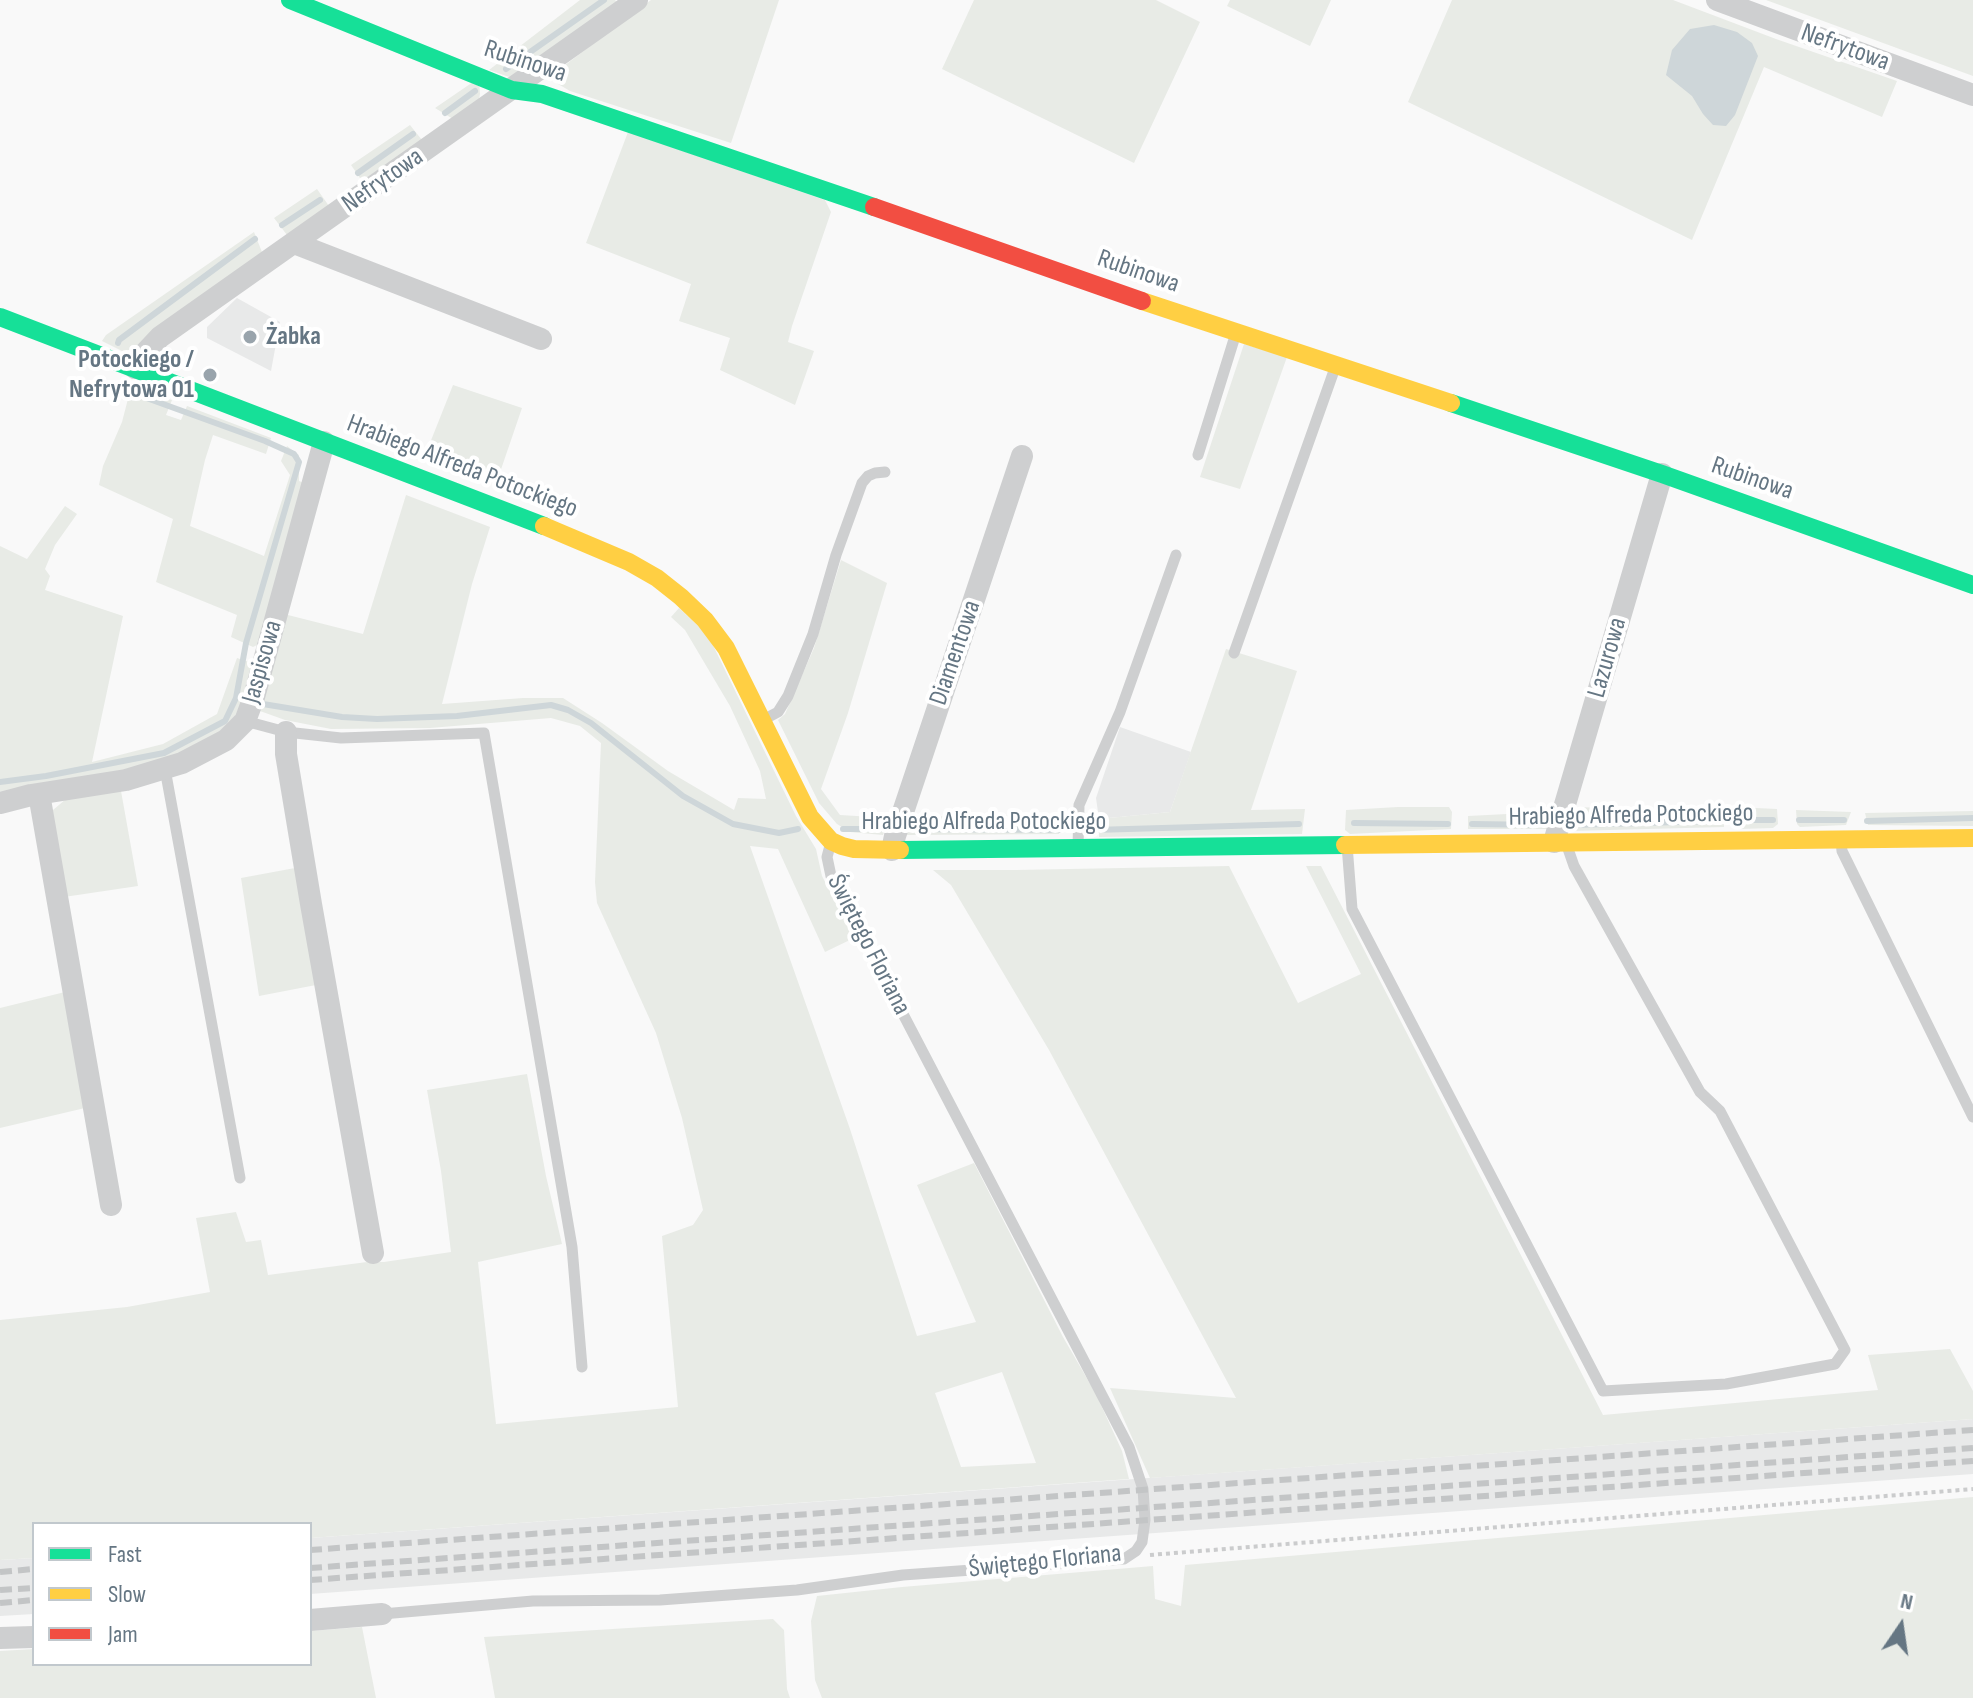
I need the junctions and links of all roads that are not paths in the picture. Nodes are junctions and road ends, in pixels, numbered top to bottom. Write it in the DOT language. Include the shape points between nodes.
graph roads {
  1 [pos="290,0"];
  2 [pos="637,0"];
  3 [pos="1717,0"];
  4 [pos="512,90"];
  5 [pos="1973,95"];
  6 [pos="294,243"];
  7 [pos="0,317"];
  8 [pos="1237,333"];
  9 [pos="541,339"];
  10 [pos="1336,365"];
  11 [pos="135,368"];
  12 [pos="324,442"];
  13 [pos="1198,455"];
  14 [pos="1022,456"];
  15 [pos="885,472"];
  16 [pos="1662,474"];
  17 [pos="1176,555"];
  18 [pos="1973,585"];
  19 [pos="1234,653"];
  20 [pos="245,721"];
  21 [pos="762,721"];
  22 [pos="286,732"];
  23 [pos="165,769"];
  24 [pos="39,794"];
  25 [pos="0,803"];
  26 [pos="1973,838"];
  27 [pos="1841,840"];
  28 [pos="831,841"];
  29 [pos="1560,842"];
  30 [pos="1346,845"];
  31 [pos="1078,848"];
  32 [pos="892,850"];
  33 [pos="1973,1117"];
  34 [pos="240,1178"];
  35 [pos="111,1205"];
  36 [pos="373,1253"];
  37 [pos="582,1367"];
  38 [pos="382,1614"];
  39 [pos="312,1620"];
  40 [pos="32,1637"];
  41 [pos="0,1638"];
  1 -- 4 [label="street, Rubinowa"];
  2 -- 4 [label="street, Nefrytowa"];
  3 -- 5 [label="street, Nefrytowa"];
  4 -- 6 [label="street, Nefrytowa"];
  4 -- 8 [label="street, Rubinowa" via="542,94"];
  6 -- 9 [label="street"];
  6 -- 11 [label="street, Nefrytowa" via="160,337"];
  7 -- 11 [label="street, Hrabiego Alfreda Potockiego"];
  8 -- 10 [label="street, Rubinowa"];
  8 -- 13 [label="lane"];
  10 -- 16 [label="street, Rubinowa"];
  10 -- 19 [label="lane"];
  11 -- 12 [label="street, Hrabiego Alfreda Potockiego"];
  12 -- 20 [label="street, Jaspisowa"];
  12 -- 21 [label="street, Hrabiego Alfreda Potockiego" via="568,535 657,578 705,620 726,648"];
  14 -- 32 [label="street, Diamentowa"];
  15 -- 21 [label="lane" via="862,483 788,696 778,712"];
  16 -- 18 [label="street, Rubinowa"];
  16 -- 29 [label="street, Lazurowa"];
  17 -- 31 [label="lane" via="1120,712 1079,805"];
  20 -- 22 [label="lane"];
  20 -- 23 [label="street, Jaspisowa" via="211,749"];
  21 -- 28 [label="street, Hrabiego Alfreda Potockiego" via="810,817"];
  22 -- 36 [label="street"];
  22 -- 37 [label="lane" via="341,738 484,733 572,1247"];
  23 -- 24 [label="street, Jaspisowa"];
  23 -- 34 [label="lane"];
  24 -- 25 [label="street, Jaspisowa"];
  24 -- 35 [label="street"];
  26 -- 27 [label="street, Hrabiego Alfreda Potockiego"];
  27 -- 29 [label="street, Hrabiego Alfreda Potockiego"];
  27 -- 33 [label="lane"];
  28 -- 32 [label="street, Hrabiego Alfreda Potockiego" via="854,849"];
  28 -- 38 [label="lane, Świętego Floriana" via="831,876 1129,1447 1143,1489 1142,1542 1124,1559 903,1575 782,1591 660,1600 533,1601"];
  29 -- 30 [label="street, Hrabiego Alfreda Potockiego"];
  29 -- 30 [label="lane" via="1700,1092 1720,1111 1845,1350 1835,1364 1726,1384 1603,1391 1352,909"];
  30 -- 31 [label="street, Hrabiego Alfreda Potockiego"];
  31 -- 32 [label="street, Hrabiego Alfreda Potockiego"];
  38 -- 39 [label="street, Świętego Floriana"];
  40 -- 41 [label="street"];
}
